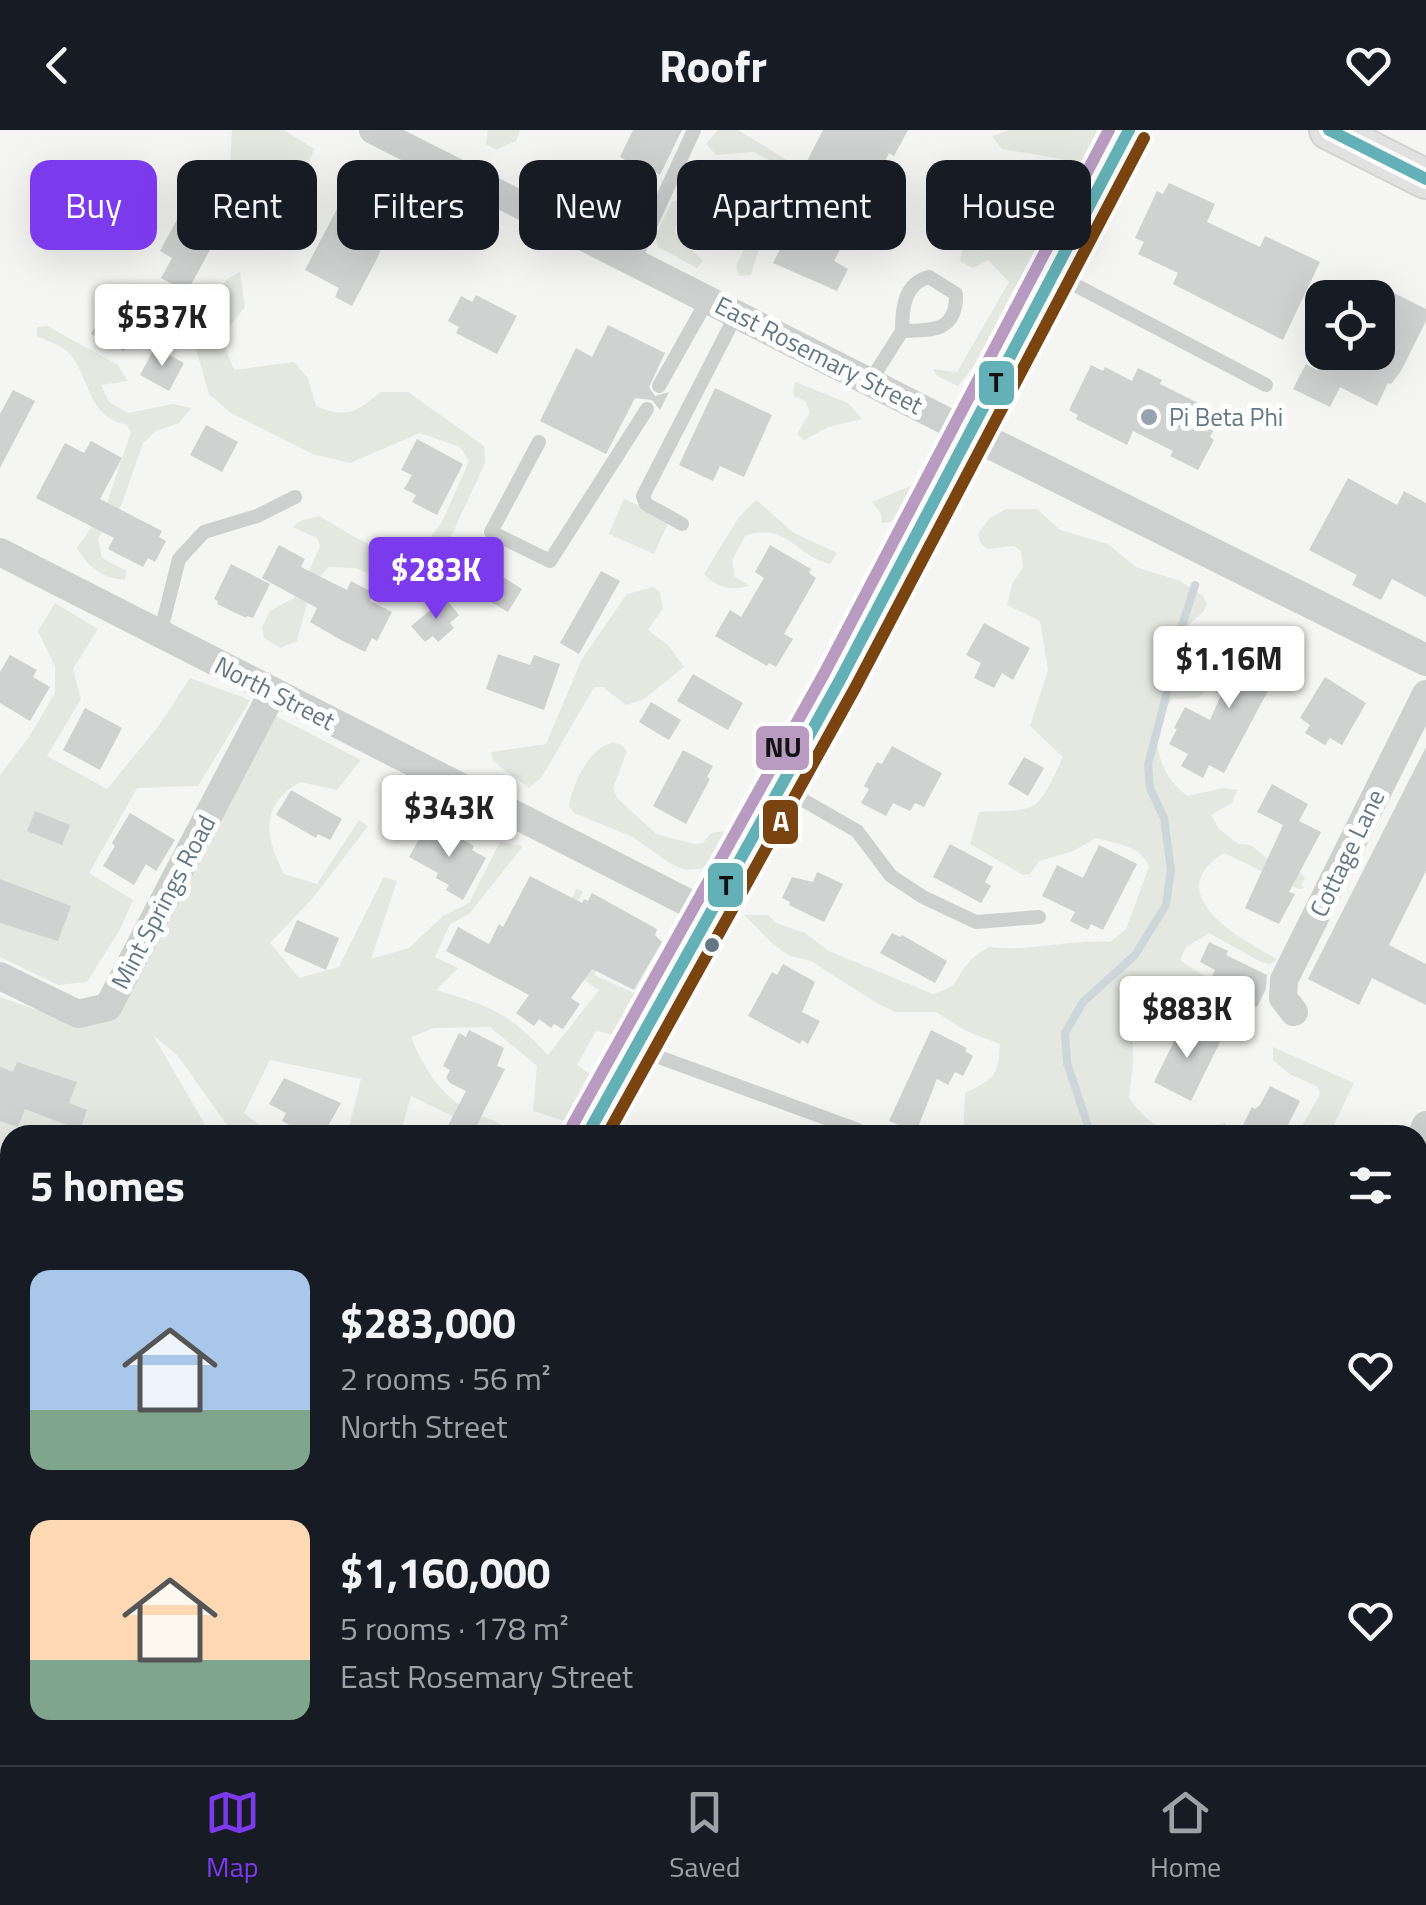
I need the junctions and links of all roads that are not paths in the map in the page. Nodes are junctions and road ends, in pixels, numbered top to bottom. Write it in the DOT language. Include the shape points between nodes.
graph roads {
  1 [pos="372,130"];
  2 [pos="694,130"];
  3 [pos="1129,130"];
  4 [pos="1328,130"];
  5 [pos="1426,179"];
  6 [pos="634,261"];
  7 [pos="1053,273"];
  8 [pos="708,298"];
  9 [pos="737,313"];
  10 [pos="902,331"];
  11 [pos="871,380"];
  12 [pos="1266,385"];
  13 [pos="659,386"];
  14 [pos="647,409"];
  15 [pos="968,432"];
  16 [pos="540,442"];
  17 [pos="295,497"];
  18 [pos="682,524"];
  19 [pos="1,554"];
  20 [pos="160,634"];
  21 [pos="1426,660"];
  22 [pos="273,692"];
  23 [pos="1426,694"];
  24 [pos="781,788"];
  25 [pos="712,914"];
  26 [pos="1039,917"];
  27 [pos="0,976"];
  28 [pos="1294,1012"];
  29 [pos="636,1048"];
  30 [pos="593,1125"];
  31 [pos="844,1125"];
  1 -- 6 [label="street, East Rosemary Street"];
  2 -- 6 [label="lane"];
  3 -- 7 [label="street"];
  4 -- 5 [label="main road"];
  6 -- 8 [label="street, East Rosemary Street"];
  7 -- 12 [label="lane"];
  7 -- 15 [label="street"];
  8 -- 9 [label="street, East Rosemary Street"];
  8 -- 13 [label="lane"];
  9 -- 11 [label="street, East Rosemary Street"];
  9 -- 18 [label="lane" via="643,496"];
  10 -- 10 [label="lane" via="943,327 956,294 929,278 920,280 902,310"];
  10 -- 11 [label="lane"];
  11 -- 15 [label="street, East Rosemary Street"];
  14 -- 16 [label="lane" via="550,561 491,532"];
  15 -- 21 [label="street, East Rosemary Street"];
  15 -- 24 [label="street"];
  17 -- 20 [label="lane" via="204,532 178,559"];
  19 -- 20 [label="street, North Street"];
  20 -- 22 [label="street, North Street"];
  22 -- 25 [label="street, North Street"];
  22 -- 27 [label="street, Mint Springs Road" via="108,1008 78,1014"];
  23 -- 28 [label="street, Cottage Lane" via="1284,980 1283,998"];
  24 -- 25 [label="street"];
  24 -- 26 [label="lane" via="857,831 891,876 923,897 976,922"];
  25 -- 29 [label="street"];
  29 -- 30 [label="street"];
  29 -- 31 [label="lane"];
}
